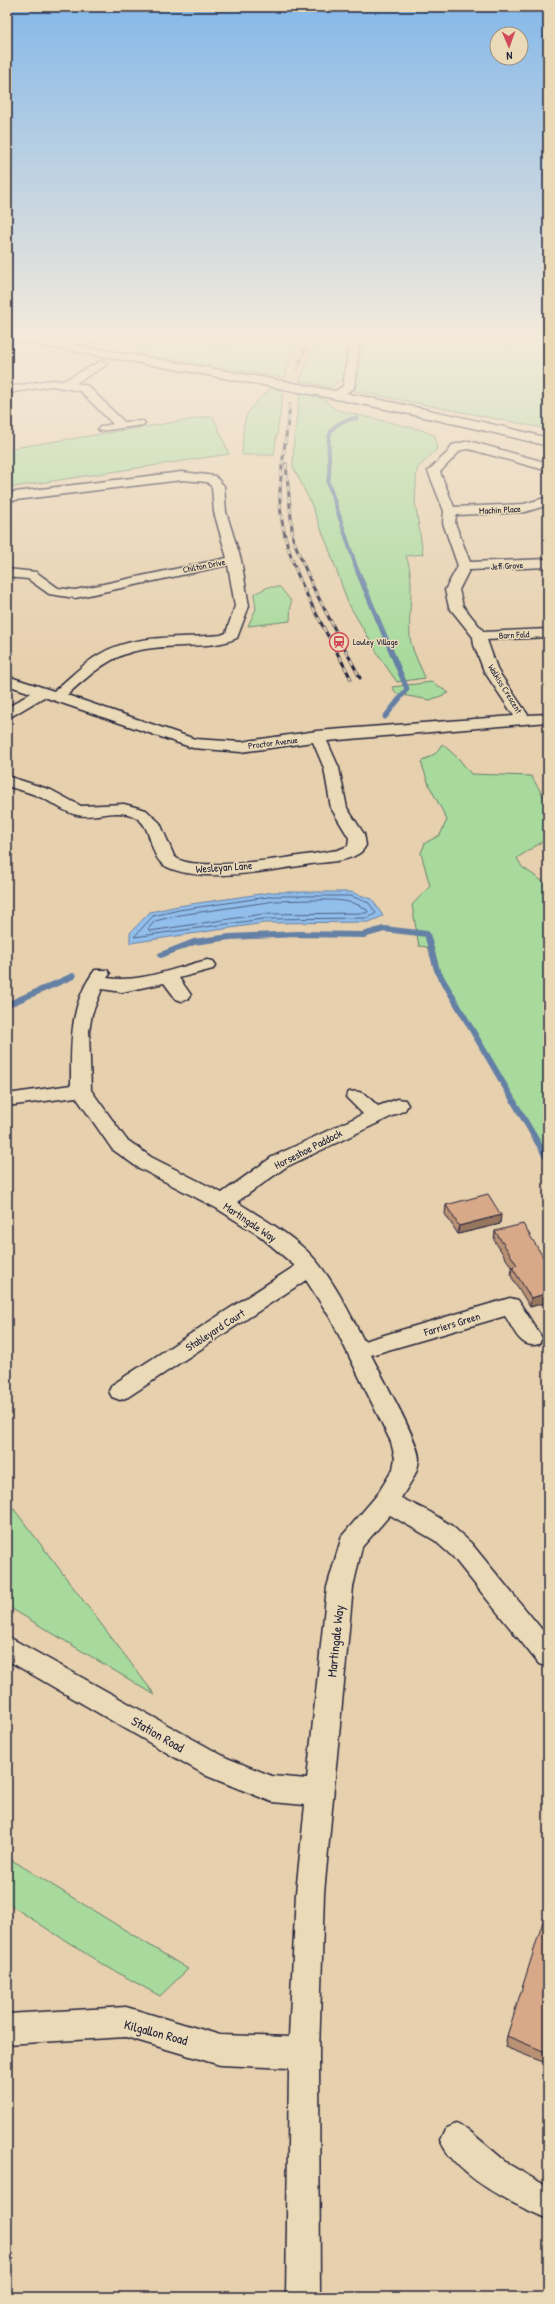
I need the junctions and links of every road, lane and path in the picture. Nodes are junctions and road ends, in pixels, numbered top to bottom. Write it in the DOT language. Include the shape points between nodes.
graph roads {
  1 [pos="459,447"];
  2 [pos="475,447"];
  3 [pos="548,467"];
  4 [pos="7,497"];
  5 [pos="548,501"];
  6 [pos="450,511"];
  7 [pos="234,560"];
  8 [pos="548,563"];
  9 [pos="466,566"];
  10 [pos="7,572"];
  11 [pos="548,633"];
  12 [pos="480,636"];
  13 [pos="7,680"];
  14 [pos="49,694"];
  15 [pos="7,715"];
  16 [pos="548,718"];
  17 [pos="524,720"];
  18 [pos="317,736"];
  19 [pos="7,781"];
  20 [pos="206,965"];
  21 [pos="168,975"];
  22 [pos="182,995"];
  23 [pos="81,1090"];
  24 [pos="356,1097"];
  25 [pos="7,1100"];
  26 [pos="398,1105"];
  27 [pos="376,1115"];
  28 [pos="223,1203"];
  29 [pos="309,1268"];
  30 [pos="531,1338"];
  31 [pos="357,1351"];
  32 [pos="120,1391"];
  33 [pos="386,1502"];
  34 [pos="7,1647"];
  35 [pos="548,1656"];
  36 [pos="319,1794"];
  37 [pos="7,2029"];
  38 [pos="304,2053"];
  39 [pos="456,2140"];
  40 [pos="548,2203"];
  41 [pos="303,2297"];
  1 -- 6 [label="street" via="434,470"];
  2 -- 3 [label="street"];
  4 -- 7 [label="street" via="166,477 193,476 211,479 218,486 220,512"];
  5 -- 6 [label="street, Machin Place" via="525,508"];
  6 -- 9 [label="street" via="449,523"];
  7 -- 10 [label="street, Chilton Drive" via="75,594 54,591 31,575"];
  7 -- 14 [label="street, Chilton Drive" via="242,606 232,635 224,639 148,644 118,651 105,656"];
  8 -- 9 [label="street, Jeff Grove"];
  9 -- 12 [label="street, Walkiss Crescent" via="452,590 456,607"];
  11 -- 12 [label="street, Barn Fold"];
  12 -- 17 [label="street, Walkiss Crescent" via="492,671"];
  13 -- 14 [label="street, Proctor Avenue"];
  14 -- 15 [label="street"];
  14 -- 18 [label="street, Proctor Avenue" via="193,743 241,747"];
  16 -- 17 [label="street, Proctor Avenue"];
  17 -- 18 [label="street, Proctor Avenue"];
  18 -- 19 [label="street, Wesleyan Lane" via="331,764 339,809 358,842 357,847 339,855 217,870 179,868 165,856 150,818 122,808 83,811 74,809 46,794"];
  20 -- 21 [label="street"];
  21 -- 22 [label="street"];
  21 -- 23 [label="street" via="122,986 98,978 83,1014 80,1031"];
  23 -- 25 [label="street"];
  23 -- 28 [label="street, Martingale Way" via="119,1144 144,1162"];
  24 -- 27 [label="street"];
  26 -- 27 [label="street, Horseshoe Paddock"];
  27 -- 28 [label="street, Horseshoe Paddock" via="279,1162"];
  28 -- 29 [label="street, Martingale Way" via="267,1231 299,1256"];
  29 -- 31 [label="street, Martingale Way" via="322,1285"];
  29 -- 32 [label="street, Stableyard Court"];
  30 -- 31 [label="street, Farriers Green" via="510,1306"];
  31 -- 33 [label="street, Martingale Way" via="403,1442 407,1458 405,1471"];
  33 -- 35 [label="street" via="443,1533 462,1550"];
  33 -- 36 [label="street, Martingale Way" via="351,1543 345,1560"];
  34 -- 36 [label="street, Station Road" via="217,1767 272,1789"];
  36 -- 38 [label="street, Martingale Way" via="310,1893"];
  37 -- 38 [label="street, Kilgallon Road" via="126,2022 220,2050"];
  38 -- 41 [label="street, Martingale Way"];
  39 -- 40 [label="street" via="476,2161 498,2178"];
}
